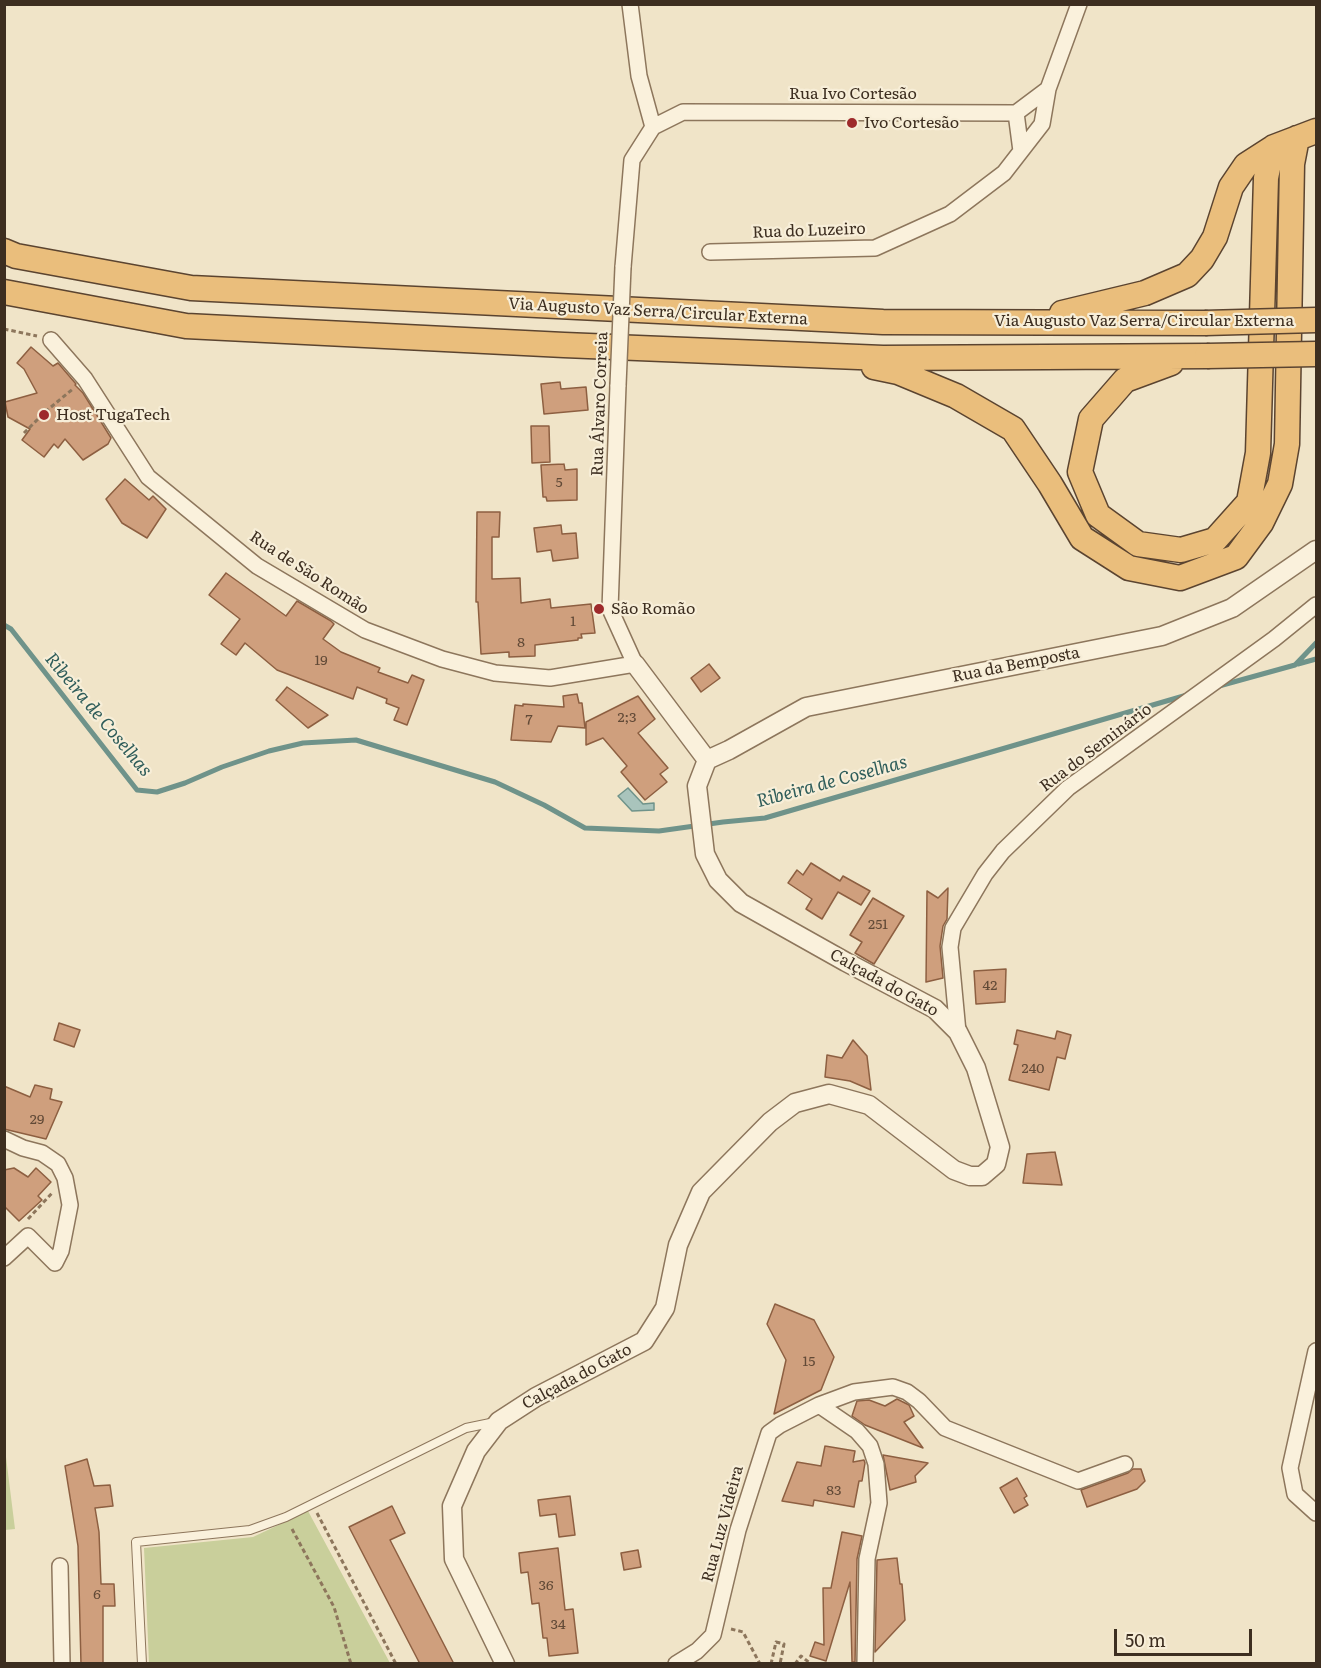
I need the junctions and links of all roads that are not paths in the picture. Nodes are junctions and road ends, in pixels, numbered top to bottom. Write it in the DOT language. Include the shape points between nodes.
graph roads {
  1 [pos="630,4"];
  2 [pos="1079,4"];
  3 [pos="1048,89"];
  4 [pos="1016,113"];
  5 [pos="653,127"];
  6 [pos="1307,134"];
  7 [pos="1275,147"];
  8 [pos="1021,151"];
  9 [pos="4,251"];
  10 [pos="710,252"];
  11 [pos="4,291"];
  12 [pos="1317,320"];
  13 [pos="1025,322"];
  14 [pos="51,340"];
  15 [pos="816,354"];
  16 [pos="1317,354"];
  17 [pos="1207,356"];
  18 [pos="1317,550"];
  19 [pos="1317,604"];
  20 [pos="635,664"];
  21 [pos="707,760"];
  22 [pos="958,1032"];
  23 [pos="4,1139"];
  24 [pos="4,1258"];
  25 [pos="1317,1351"];
  26 [pos="819,1405"];
  27 [pos="499,1421"];
  28 [pos="1125,1464"];
  29 [pos="1317,1513"];
  30 [pos="60,1566"];
  31 [pos="62,1664"];
  32 [pos="142,1664"];
  33 [pos="506,1664"];
  34 [pos="676,1664"];
  35 [pos="865,1664"];
  1 -- 5 [label="street" via="639,76"];
  2 -- 3 [label="street, Rua do Luzeiro"];
  3 -- 4 [label="street"];
  3 -- 8 [label="street, Rua do Luzeiro" via="1042,124"];
  4 -- 5 [label="street, Rua Ivo Cortesão" via="682,112"];
  4 -- 8 [label="street"];
  5 -- 20 [label="street, Rua Álvaro Correia, bridge" via="632,160 623,267 610,609"];
  6 -- 7 [label="highway"];
  6 -- 15 [label="highway" via="1292,164 1287,444 1280,484 1261,524 1236,557 1180,578 1129,568 1082,538 1013,429 956,396 898,372"];
  7 -- 13 [label="highway" via="1246,165 1237,176 1215,237 1202,259 1186,275 1145,293"];
  7 -- 17 [label="highway" via="1266,178 1258,453 1249,502 1215,540 1181,550 1138,544 1098,515 1080,472 1091,419 1125,380 1163,364"];
  8 -- 10 [label="street, Rua do Luzeiro" via="1004,173 950,214 875,248"];
  9 -- 13 [label="highway, Via Augusto Vaz Serra/Circular Externa" via="191,288 872,322"];
  11 -- 15 [label="highway, Via Augusto Vaz Serra/Circular Externa" via="186,326"];
  12 -- 13 [label="highway, Via Augusto Vaz Serra/Circular Externa, bridge"];
  14 -- 20 [label="street, Rua de São Romão" via="85,379 148,477 258,566 365,630 442,659 495,673 550,678"];
  15 -- 17 [label="highway, Via Augusto Vaz Serra/Circular Externa" via="884,358"];
  16 -- 17 [label="highway, Via Augusto Vaz Serra/Circular Externa, bridge"];
  18 -- 21 [label="street, Rua da Bemposta" via="1232,608 1162,636 806,707"];
  19 -- 22 [label="street, Rua do Seminário" via="1068,788 1003,851 953,928 950,947"];
  20 -- 21 [label="street"];
  21 -- 22 [label="street, Calçada do Gato" via="697,786 705,854 718,880 741,903 935,1009"];
  22 -- 27 [label="street, Calçada do Gato" via="975,1068 1000,1147 996,1164 982,1176 954,1170 868,1105 829,1094 795,1103 770,1122 701,1192 678,1245 665,1308 644,1341 536,1397"];
  23 -- 24 [label="street" via="42,1153 58,1164 70,1205 62,1251 55,1263 28,1236"];
  25 -- 29 [label="street" via="1290,1468 1295,1494"];
  26 -- 28 [label="street, Rua Luz Videira" via="854,1392 893,1387 920,1401 945,1428 1078,1480"];
  26 -- 34 [label="street, Rua Luz Videira" via="769,1433 738,1530 713,1635"];
  26 -- 35 [label="street" via="857,1431 870,1446 876,1464 879,1503 867,1559"];
  27 -- 32 [label="lane" via="466,1428 250,1530 136,1542"];
  27 -- 33 [label="street, Calçada do Gato" via="476,1451 452,1506 454,1559"];
  30 -- 31 [label="street"];
}
